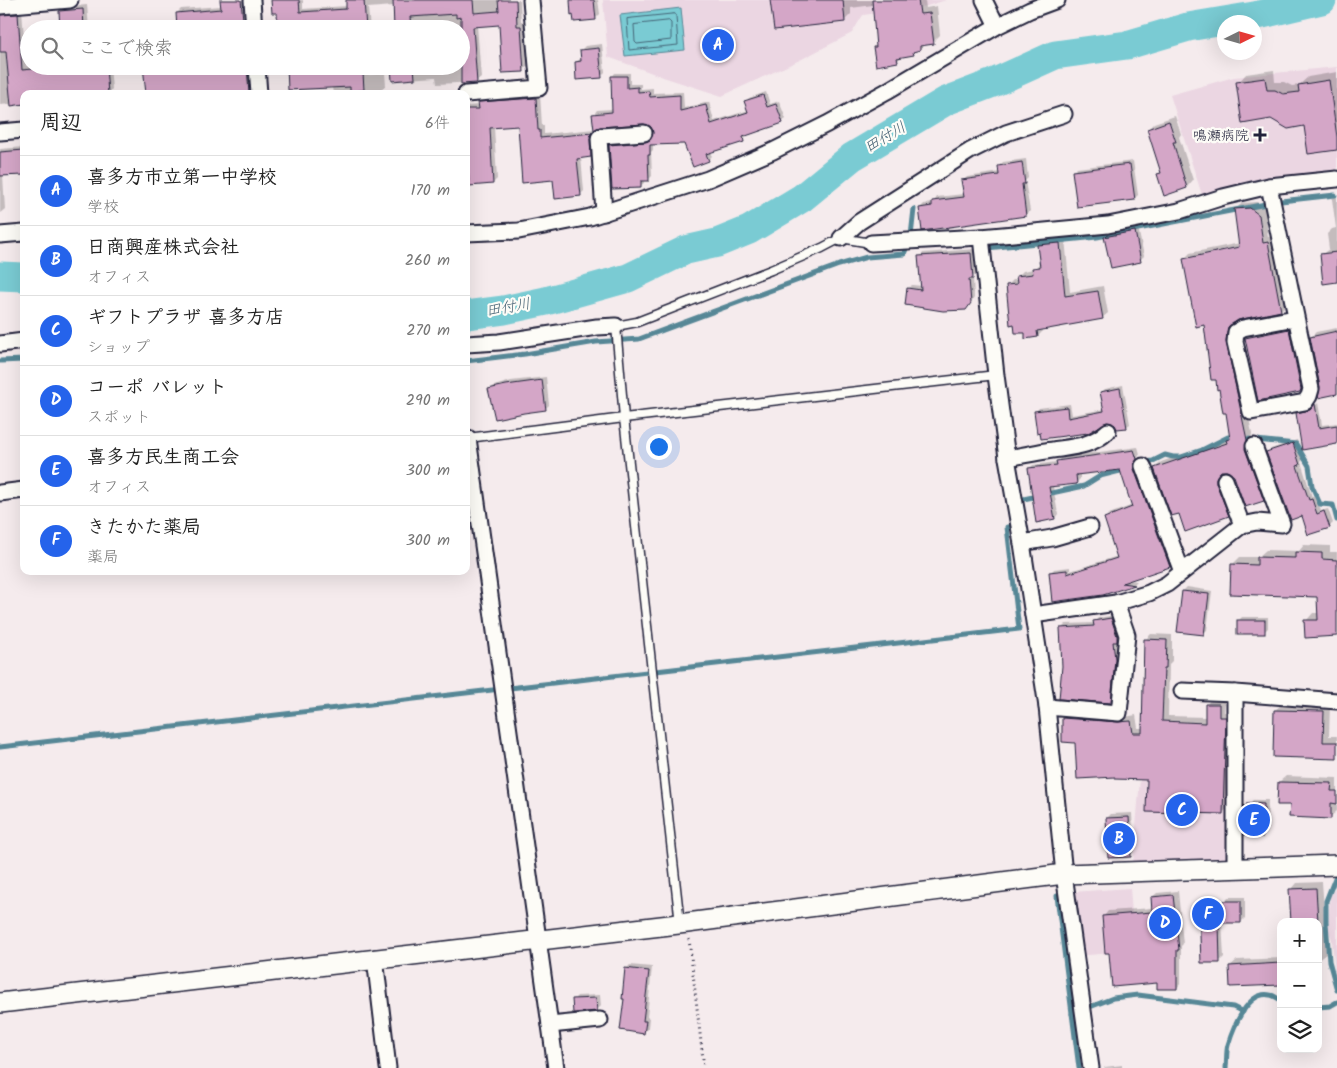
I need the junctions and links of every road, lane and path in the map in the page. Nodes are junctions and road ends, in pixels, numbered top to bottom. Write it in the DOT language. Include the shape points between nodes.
graph roads {
  1 [pos="70,0"];
  2 [pos="252,0"];
  3 [pos="531,0"];
  4 [pos="984,0"];
  5 [pos="1057,0"];
  6 [pos="0,6"];
  7 [pos="253,20"];
  8 [pos="997,26"];
  9 [pos="258,75"];
  10 [pos="259,90"];
  11 [pos="470,94"];
  12 [pos="1064,114"];
  13 [pos="20,130"];
  14 [pos="0,132"];
  15 [pos="644,132"];
  16 [pos="1337,179"];
  17 [pos="1269,186"];
  18 [pos="604,213"];
  19 [pos="20,233"];
  20 [pos="470,233"];
  21 [pos="0,234"];
  22 [pos="981,237"];
  23 [pos="841,238"];
  24 [pos="871,242"];
  25 [pos="1295,318"];
  26 [pos="616,326"];
  27 [pos="20,342"];
  28 [pos="0,344"];
  29 [pos="470,344"];
  30 [pos="996,375"];
  31 [pos="624,418"];
  32 [pos="1108,431"];
  33 [pos="470,436"];
  34 [pos="1254,446"];
  35 [pos="470,457"];
  36 [pos="1007,458"];
  37 [pos="1143,466"];
  38 [pos="1225,480"];
  39 [pos="20,490"];
  40 [pos="0,493"];
  41 [pos="1242,525"];
  42 [pos="1090,527"];
  43 [pos="1022,543"];
  44 [pos="1182,572"];
  45 [pos="1116,603"];
  46 [pos="1033,615"];
  47 [pos="1182,691"];
  48 [pos="1234,693"];
  49 [pos="1337,701"];
  50 [pos="1047,707"];
  51 [pos="1337,865"];
  52 [pos="1235,869"];
  53 [pos="1064,874"];
  54 [pos="684,923"];
  55 [pos="538,941"];
  56 [pos="375,958"];
  57 [pos="0,1003"];
  58 [pos="600,1020"];
  59 [pos="550,1025"];
  60 [pos="388,1068"];
  61 [pos="556,1068"];
  62 [pos="704,1068"];
  63 [pos="1091,1068"];
  1 -- 6 [label="street"];
  2 -- 7 [label="street"];
  3 -- 11 [label="street" via="539,88"];
  4 -- 8 [label="street"];
  5 -- 8 [label="street"];
  8 -- 18 [label="street" via="887,91 773,151 708,179"];
  9 -- 10 [label="street"];
  12 -- 23 [label="street" via="1006,133 970,151 859,222"];
  13 -- 14 [label="street"];
  15 -- 18 [label="street" via="599,138"];
  16 -- 17 [label="street"];
  17 -- 22 [label="street" via="1179,211 1108,225"];
  17 -- 25 [label="street"];
  18 -- 20 [label="street" via="519,231"];
  19 -- 21 [label="street"];
  22 -- 24 [label="street"];
  22 -- 30 [label="street"];
  23 -- 24 [label="lane"];
  23 -- 26 [label="lane" via="770,270 637,322"];
  25 -- 25 [label="street" via="1309,396 1305,402 1251,412 1235,342 1236,332"];
  26 -- 29 [label="street"];
  26 -- 31 [label="lane"];
  27 -- 28 [label="street"];
  30 -- 31 [label="lane"];
  30 -- 36 [label="street"];
  31 -- 33 [label="lane"];
  31 -- 54 [label="lane"];
  32 -- 36 [label="street" via="1077,447"];
  34 -- 41 [label="street" via="1282,524 1257,522"];
  35 -- 55 [label="street"];
  36 -- 43 [label="street"];
  37 -- 44 [label="street"];
  38 -- 41 [label="street"];
  39 -- 40 [label="street"];
  41 -- 44 [label="street"];
  42 -- 43 [label="street"];
  43 -- 46 [label="street"];
  44 -- 45 [label="street" via="1149,593"];
  45 -- 46 [label="street"];
  45 -- 50 [label="street" via="1127,635 1119,713"];
  46 -- 50 [label="street"];
  47 -- 48 [label="street"];
  48 -- 49 [label="street"];
  48 -- 52 [label="street"];
  50 -- 53 [label="street"];
  51 -- 52 [label="street"];
  52 -- 53 [label="street"];
  53 -- 54 [label="street"];
  53 -- 63 [label="street"];
  54 -- 55 [label="street"];
  54 -- 62 [label="path"];
  55 -- 56 [label="street"];
  55 -- 59 [label="street"];
  56 -- 57 [label="street"];
  56 -- 60 [label="street"];
  58 -- 59 [label="street"];
  59 -- 61 [label="street"];
}
